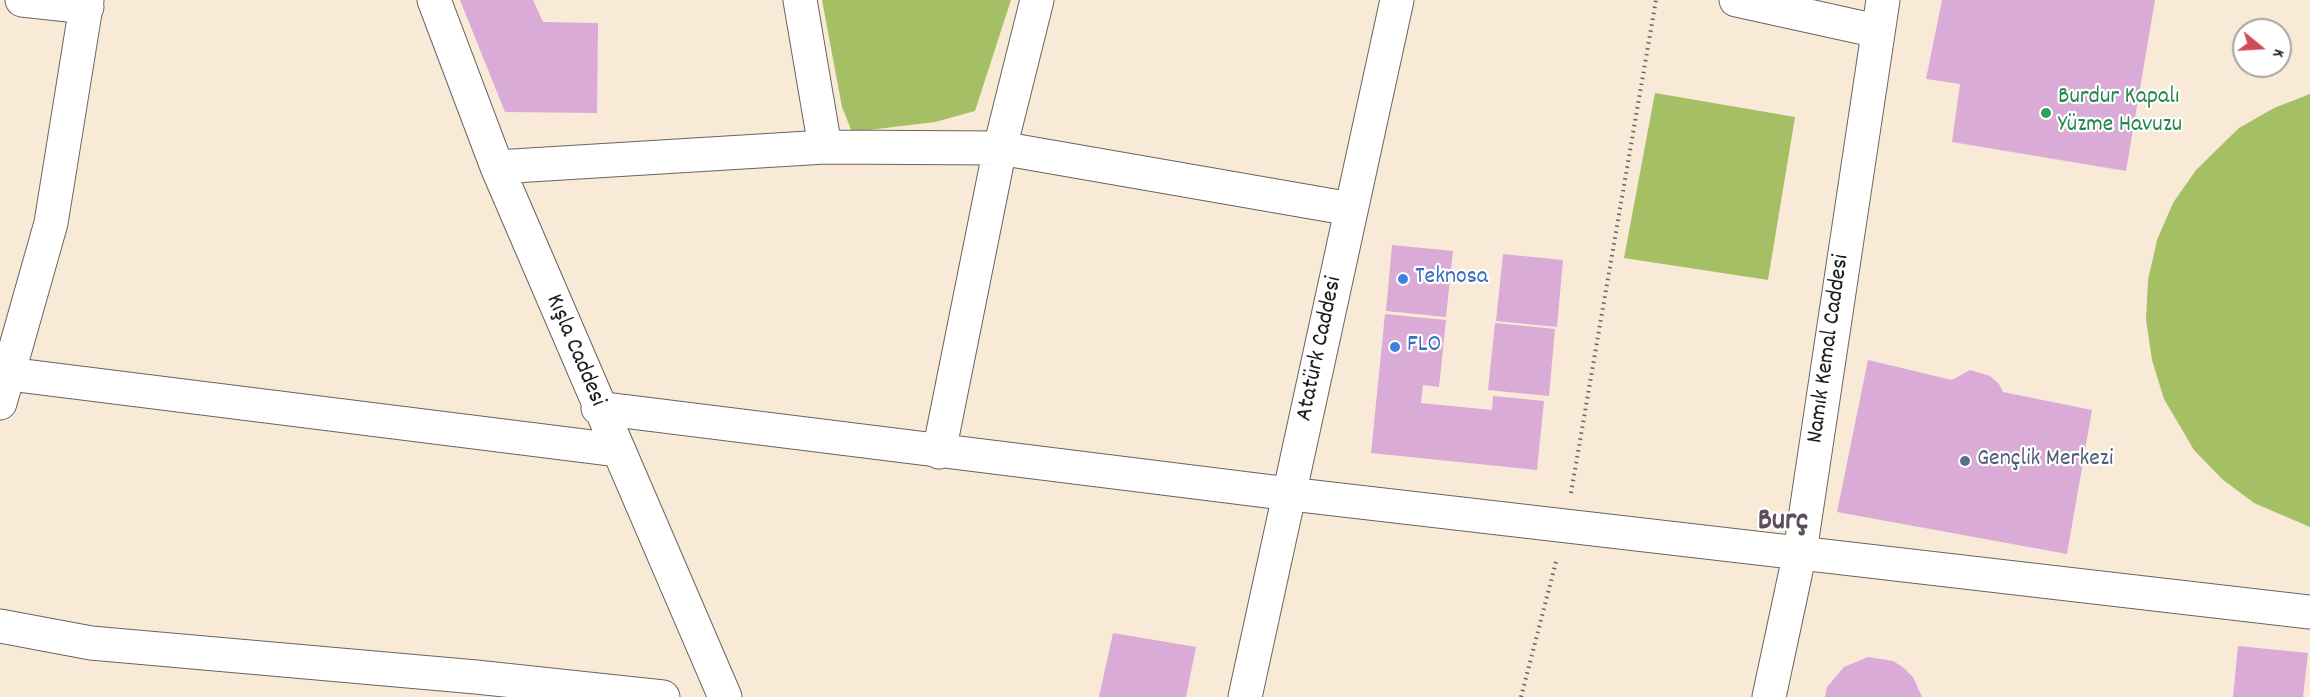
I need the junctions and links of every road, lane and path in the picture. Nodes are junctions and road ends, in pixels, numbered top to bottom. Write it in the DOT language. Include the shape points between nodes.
graph roads {
  1 [pos="22,0"];
  2 [pos="434,0"];
  3 [pos="800,0"];
  4 [pos="1037,0"];
  5 [pos="1397,0"];
  6 [pos="1656,0"];
  7 [pos="1736,0"];
  8 [pos="1883,0"];
  9 [pos="87,3"];
  10 [pos="1877,31"];
  11 [pos="825,147"];
  12 [pos="1000,148"];
  13 [pos="497,167"];
  14 [pos="1351,209"];
  15 [pos="4,388"];
  16 [pos="598,408"];
  17 [pos="617,450"];
  18 [pos="939,452"];
  19 [pos="1290,494"];
  20 [pos="1566,526"];
  21 [pos="1800,552"];
  22 [pos="2310,612"];
  23 [pos="0,626"];
  24 [pos="663,697"];
  25 [pos="725,697"];
  26 [pos="1245,697"];
  27 [pos="1521,697"];
  28 [pos="1769,697"];
  1 -- 9 [label="street"];
  2 -- 13 [label="street, Kışla Caddesi"];
  3 -- 11 [label="street"];
  4 -- 12 [label="street"];
  5 -- 14 [label="street, Atatürk Caddesi"];
  6 -- 20 [label="path"];
  7 -- 10 [label="street"];
  8 -- 10 [label="street, Namık Kemal Caddesi"];
  9 -- 15 [label="street" via="51,223"];
  10 -- 21 [label="street, Namık Kemal Caddesi"];
  11 -- 12 [label="street"];
  11 -- 13 [label="street"];
  12 -- 14 [label="street"];
  12 -- 18 [label="street"];
  13 -- 16 [label="street, Kışla Caddesi"];
  14 -- 19 [label="street, Atatürk Caddesi"];
  15 -- 17 [label="street"];
  16 -- 17 [label="street, Kışla Caddesi"];
  16 -- 18 [label="street"];
  17 -- 25 [label="street, Kışla Caddesi"];
  18 -- 19 [label="street"];
  19 -- 20 [label="street"];
  19 -- 26 [label="street, Atatürk Caddesi"];
  20 -- 21 [label="street"];
  20 -- 27 [label="path"];
  21 -- 22 [label="street"];
  21 -- 28 [label="street, Namık Kemal Caddesi"];
  23 -- 24 [label="street" via="91,643"];
}
